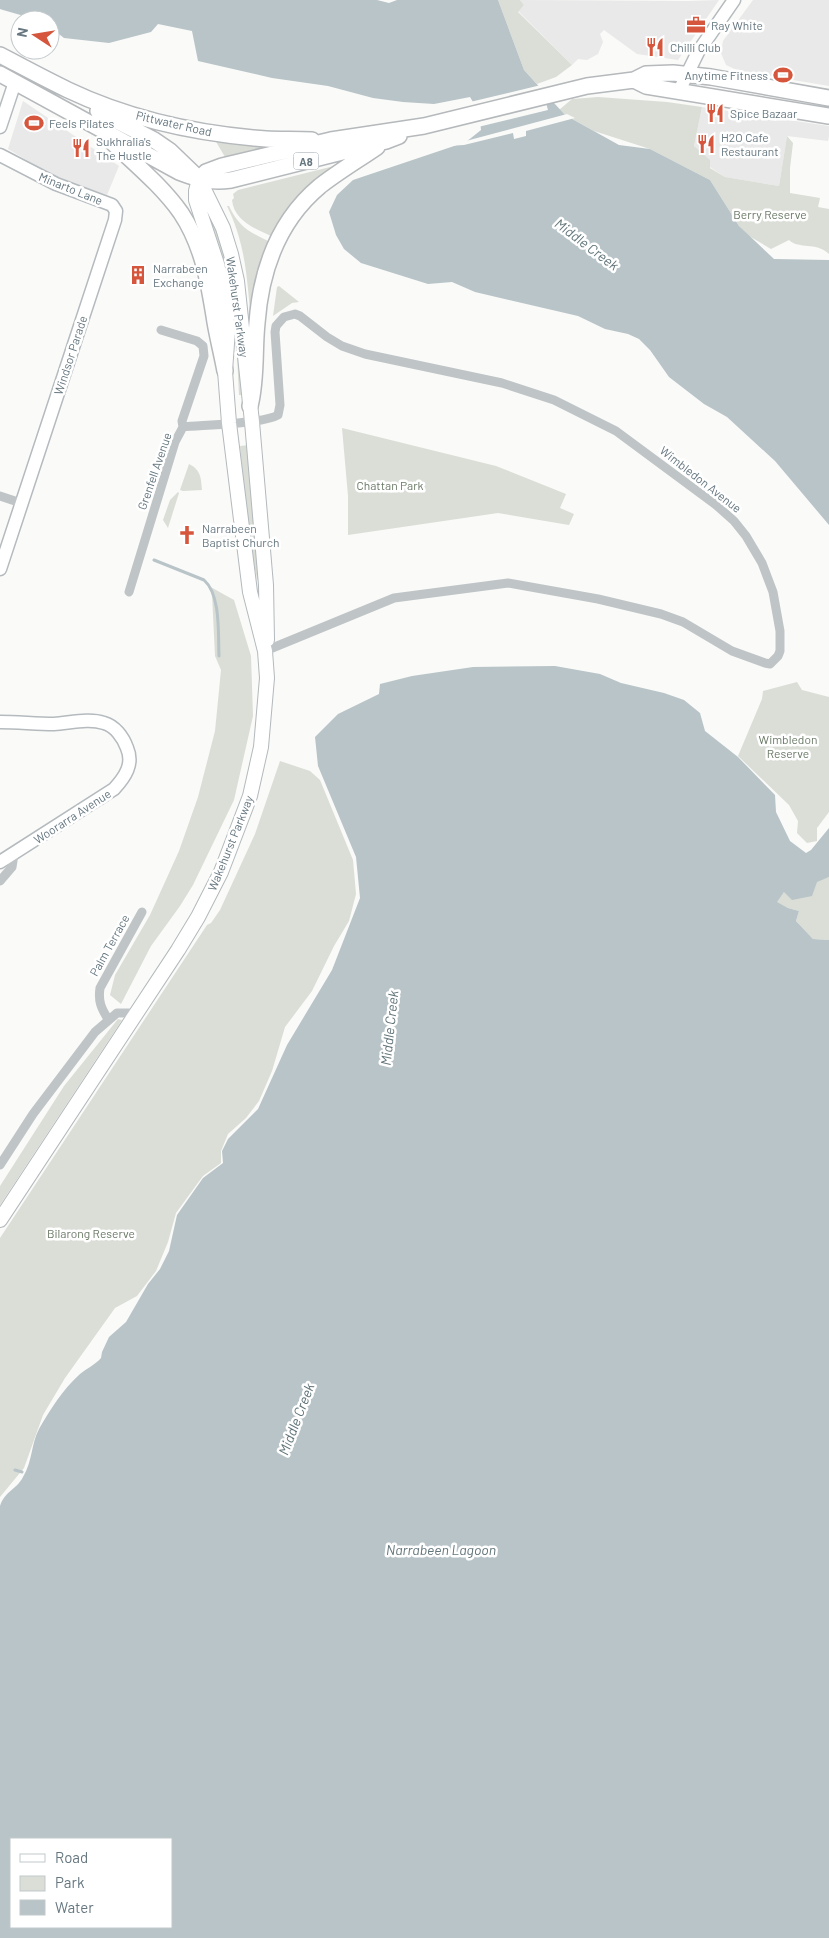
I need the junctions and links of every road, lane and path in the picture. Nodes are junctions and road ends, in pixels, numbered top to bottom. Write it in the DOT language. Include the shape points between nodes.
graph roads {
  1 [pos="734,0"];
  2 [pos="0,55"];
  3 [pos="0,74"];
  4 [pos="686,75"];
  5 [pos="634,80"];
  6 [pos="15,82"];
  7 [pos="69,90"];
  8 [pos="679,91"];
  9 [pos="829,98"];
  10 [pos="829,116"];
  11 [pos="424,126"];
  12 [pos="0,128"];
  13 [pos="98,128"];
  14 [pos="331,140"];
  15 [pos="386,141"];
  16 [pos="0,155"];
  17 [pos="199,180"];
  18 [pos="115,208"];
  19 [pos="161,330"];
  20 [pos="225,371"];
  21 [pos="250,406"];
  22 [pos="252,422"];
  23 [pos="229,423"];
  24 [pos="183,427"];
  25 [pos="0,496"];
  26 [pos="20,503"];
  27 [pos="0,569"];
  28 [pos="266,585"];
  29 [pos="128,592"];
  30 [pos="250,592"];
  31 [pos="265,651"];
  32 [pos="0,722"];
  33 [pos="14,854"];
  34 [pos="0,862"];
  35 [pos="0,881"];
  36 [pos="142,912"];
  37 [pos="135,1015"];
  38 [pos="108,1019"];
  39 [pos="0,1166"];
  40 [pos="0,1220"];
  1 -- 4 [label="street"];
  2 -- 7 [label="highway, Pittwater Road / A8"];
  3 -- 6 [label="highway, Pittwater Road / A8"];
  4 -- 5 [label="highway, Pittwater Road / A8" via="646,74"];
  4 -- 8 [label="street"];
  4 -- 9 [label="highway, Pittwater Road / A8"];
  5 -- 8 [label="highway, Pittwater Road / A8" via="646,86"];
  5 -- 11 [label="highway, Pittwater Road / A8" via="587,86"];
  6 -- 12 [label="street"];
  6 -- 13 [label="highway, Pittwater Road / A8"];
  7 -- 14 [label="highway, Pittwater Road / A8" via="144,118 189,128 268,139"];
  7 -- 17 [label="highway" via="91,108 170,151"];
  8 -- 10 [label="highway, Pittwater Road / A8"];
  11 -- 14 [label="highway, Pittwater Road / A8"];
  11 -- 15 [label="highway, Pittwater Road / A8"];
  13 -- 17 [label="highway, Pittwater Road / A8"];
  13 -- 20 [label="highway" via="157,185 181,213 192,234 207,273"];
  14 -- 17 [label="highway, Pittwater Road / A8" via="215,168"];
  15 -- 17 [label="highway, Pittwater Road / A8" via="230,180"];
  15 -- 21 [label="highway" via="320,187 292,215 279,236 267,266 258,305 255,386"];
  16 -- 18 [label="street, Minarto Lane" via="56,184"];
  17 -- 20 [label="main road, Wakehurst Parkway" via="196,200 218,264 224,296 228,330"];
  17 -- 21 [label="main road, Wakehurst Parkway" via="223,228 231,254"];
  18 -- 26 [label="street, Windsor Parade" via="115,220"];
  19 -- 24 [label="street, Grenfell Avenue" via="198,341 204,346 204,356 182,420"];
  20 -- 23 [label="main road, Wakehurst Parkway"];
  21 -- 22 [label="main road, Wakehurst Parkway"];
  22 -- 23 [label="street, Wimbledon Avenue"];
  22 -- 28 [label="main road, Wakehurst Parkway"];
  22 -- 31 [label="street, Wimbledon Avenue" via="273,418 280,410 274,332 280,320 290,314 300,316 342,346 366,354 502,383 554,400 616,430 734,521 762,563 780,632 778,656 774,661 765,663 732,651 683,622 661,614 508,583 394,598"];
  23 -- 24 [label="street, Wimbledon Avenue"];
  23 -- 30 [label="main road, Wakehurst Parkway"];
  24 -- 29 [label="street, Grenfell Avenue" via="174,442"];
  25 -- 26 [label="street"];
  26 -- 27 [label="street"];
  28 -- 30 [label="main road"];
  28 -- 31 [label="main road, Wakehurst Parkway" via="268,631"];
  30 -- 31 [label="main road, Wakehurst Parkway"];
  31 -- 37 [label="main road, Wakehurst Parkway" via="267,699 261,747 242,821 198,917"];
  32 -- 33 [label="street, Woorarra Avenue" via="106,723 118,732 130,754 124,778 114,789"];
  33 -- 34 [label="street, Woorarra Avenue"];
  33 -- 35 [label="street" via="12,867"];
  36 -- 38 [label="street, Palm Terrace" via="100,988 100,1006"];
  37 -- 38 [label="street" via="122,1012"];
  37 -- 40 [label="main road, Wakehurst Parkway"];
  38 -- 39 [label="street" via="63,1072"];
}
